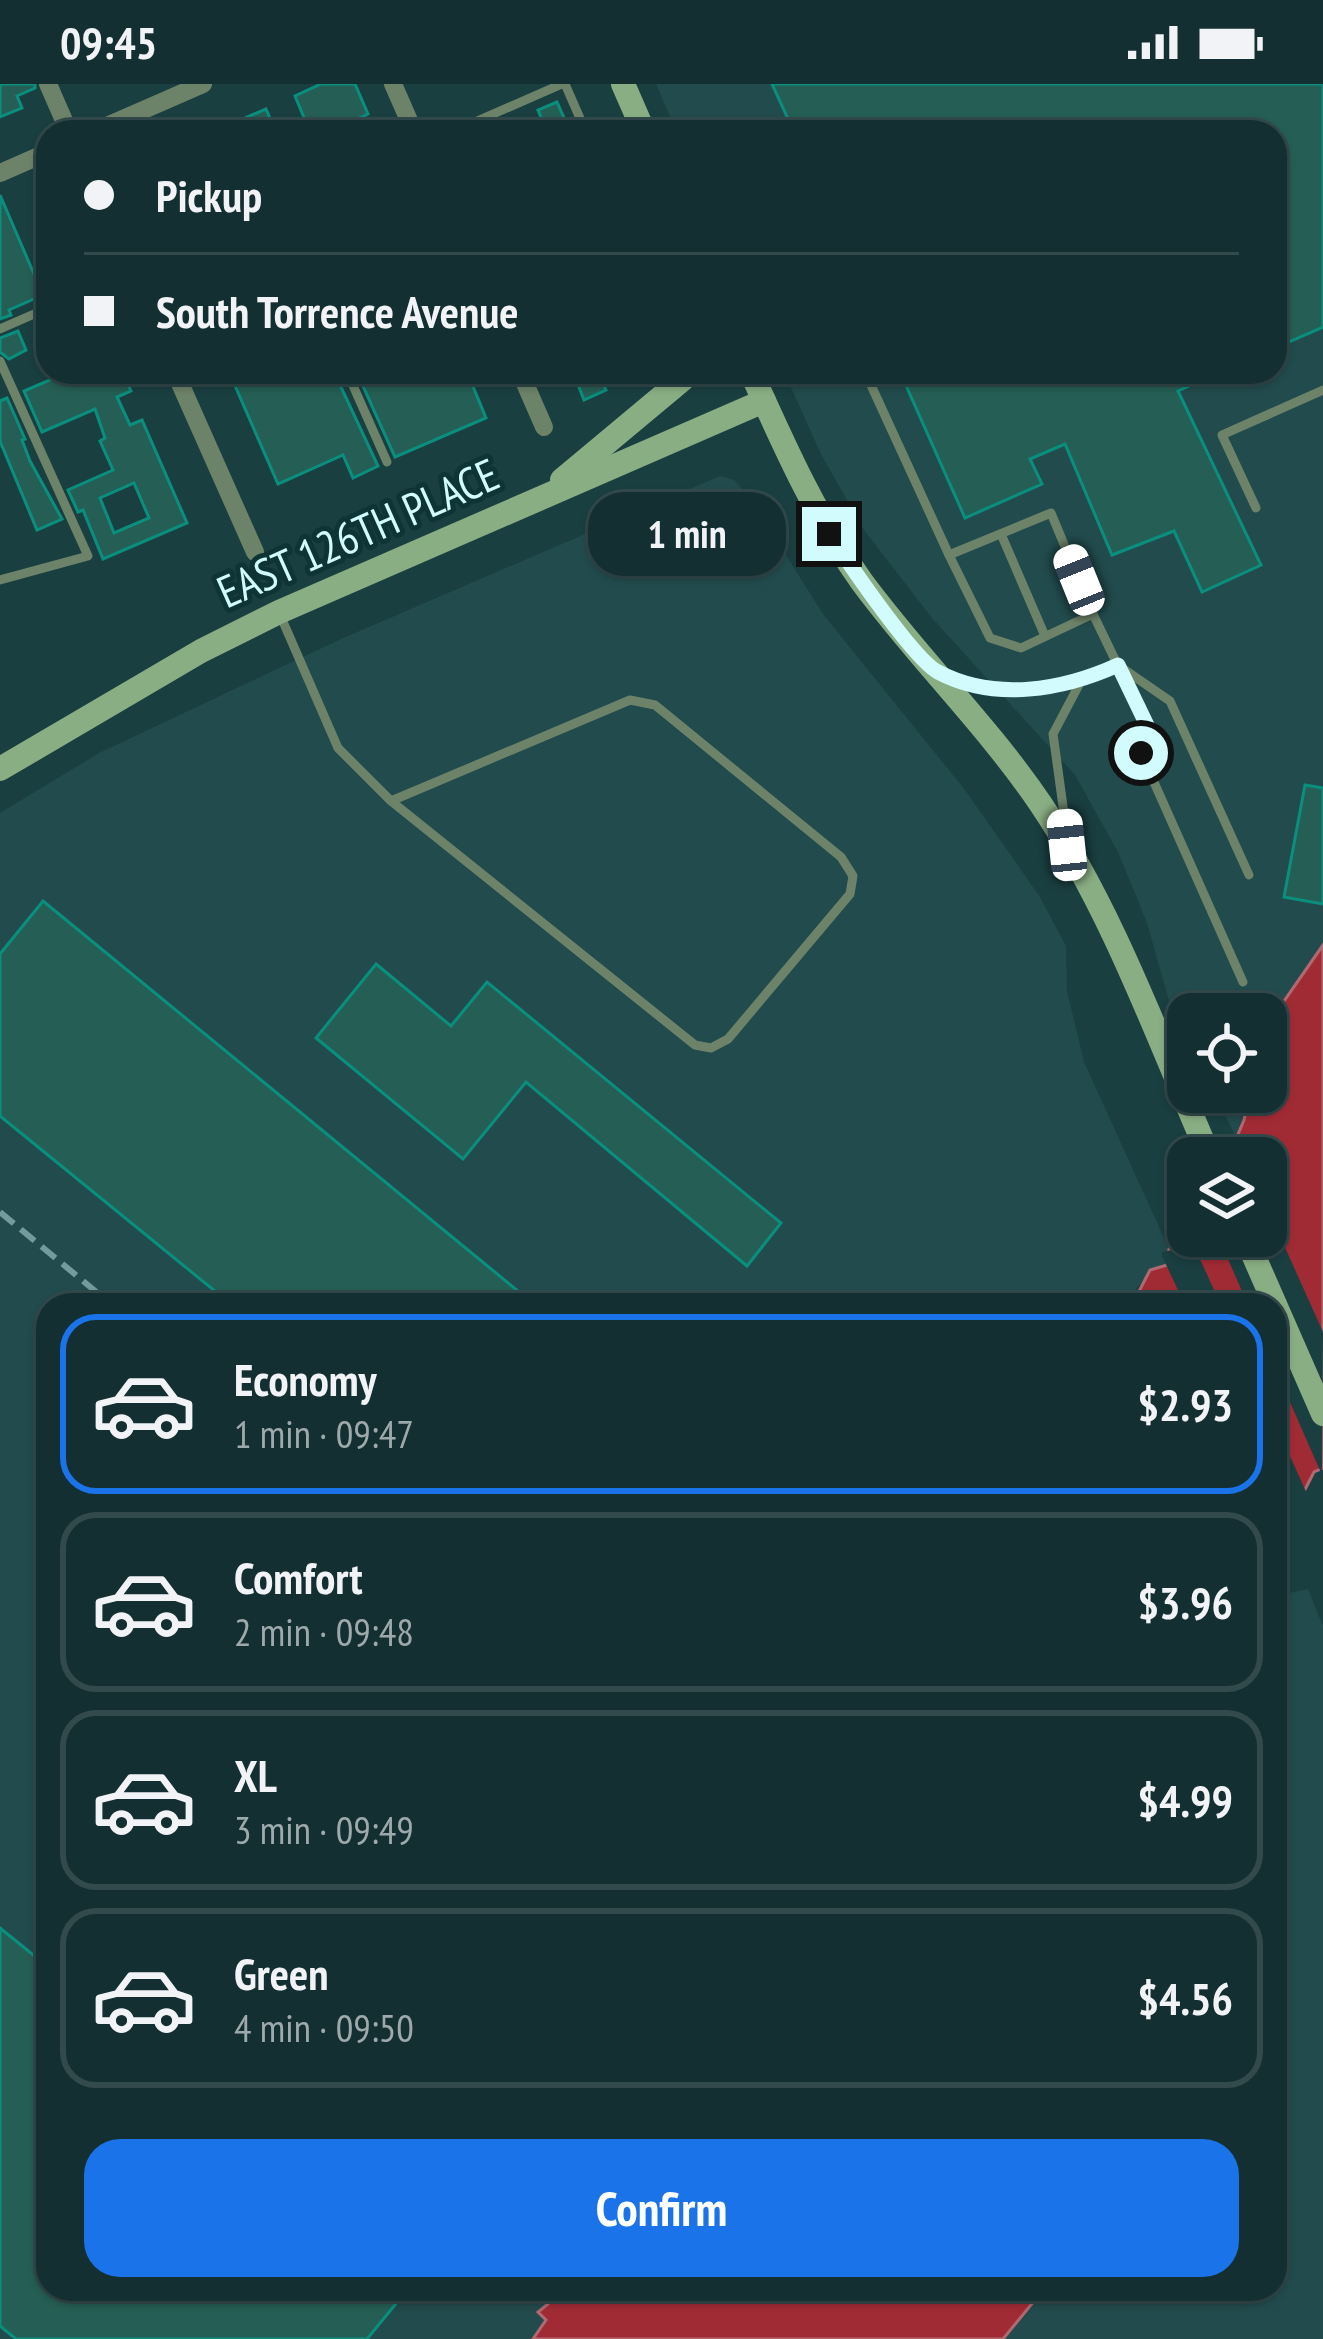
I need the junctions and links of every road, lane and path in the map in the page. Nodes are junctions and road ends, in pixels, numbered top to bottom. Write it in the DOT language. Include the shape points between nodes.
graph roads {
  1 [pos="48,84"];
  2 [pos="203,84"];
  3 [pos="393,84"];
  4 [pos="563,84"];
  5 [pos="623,84"];
  6 [pos="64,120"];
  7 [pos="120,120"];
  8 [pos="409,120"];
  9 [pos="480,120"];
  10 [pos="580,120"];
  11 [pos="639,120"];
  12 [pos="36,157"];
  13 [pos="0,173"];
  14 [pos="36,313"];
  15 [pos="0,329"];
  16 [pos="0,361"];
  17 [pos="181,384"];
  18 [pos="352,384"];
  19 [pos="525,384"];
  20 [pos="677,384"];
  21 [pos="756,384"];
  22 [pos="871,384"];
  23 [pos="1323,390"];
  24 [pos="764,401"];
  25 [pos="544,427"];
  26 [pos="387,462"];
  27 [pos="541,497"];
  28 [pos="1256,508"];
  29 [pos="1001,534"];
  30 [pos="255,552"];
  31 [pos="949,555"];
  32 [pos="0,580"];
  33 [pos="279,612"];
  34 [pos="1093,614"];
  35 [pos="1045,636"];
  36 [pos="1118,665"];
  37 [pos="934,671"];
  38 [pos="1081,681"];
  39 [pos="0,769"];
  40 [pos="391,801"];
  41 [pos="1067,845"];
  42 [pos="1249,875"];
  43 [pos="1244,982"];
  44 [pos="1201,1137"];
  45 [pos="1253,1257"];
  46 [pos="1269,1293"];
  47 [pos="1287,1333"];
  48 [pos="1323,1414"];
  1 -- 6 [label="street"];
  2 -- 7 [label="street"];
  3 -- 8 [label="street"];
  4 -- 9 [label="lane"];
  4 -- 10 [label="lane"];
  5 -- 11 [label="main road"];
  12 -- 13 [label="street"];
  14 -- 15 [label="lane"];
  16 -- 32 [label="lane" via="88,556"];
  17 -- 30 [label="street"];
  18 -- 26 [label="lane"];
  19 -- 25 [label="street"];
  20 -- 27 [label="main road"];
  21 -- 24 [label="main road"];
  22 -- 31 [label="lane"];
  23 -- 28 [label="lane" via="1222,435"];
  24 -- 27 [label="main road, EAST 126TH PLACE"];
  24 -- 37 [label="main road" via="829,534"];
  27 -- 33 [label="main road, EAST 126TH PLACE"];
  29 -- 31 [label="lane"];
  29 -- 34 [label="lane" via="1051,513"];
  29 -- 35 [label="lane"];
  31 -- 35 [label="lane" via="990,638 1021,648"];
  33 -- 39 [label="main road, EAST 126TH PLACE"];
  33 -- 40 [label="lane" via="338,748"];
  34 -- 35 [label="lane"];
  34 -- 36 [label="lane"];
  36 -- 38 [label="lane"];
  36 -- 42 [label="lane" via="1170,700"];
  36 -- 43 [label="lane" via="1157,746 1141,753"];
  37 -- 38 [label="lane" via="1026,691"];
  37 -- 41 [label="main road"];
  38 -- 41 [label="lane" via="1053,734"];
  40 -- 40 [label="lane" via="695,1045 728,1039 850,894 853,876 841,857 655,705 630,700"];
  41 -- 44 [label="main road"];
  45 -- 46 [label="main road"];
  47 -- 48 [label="main road"];
}
